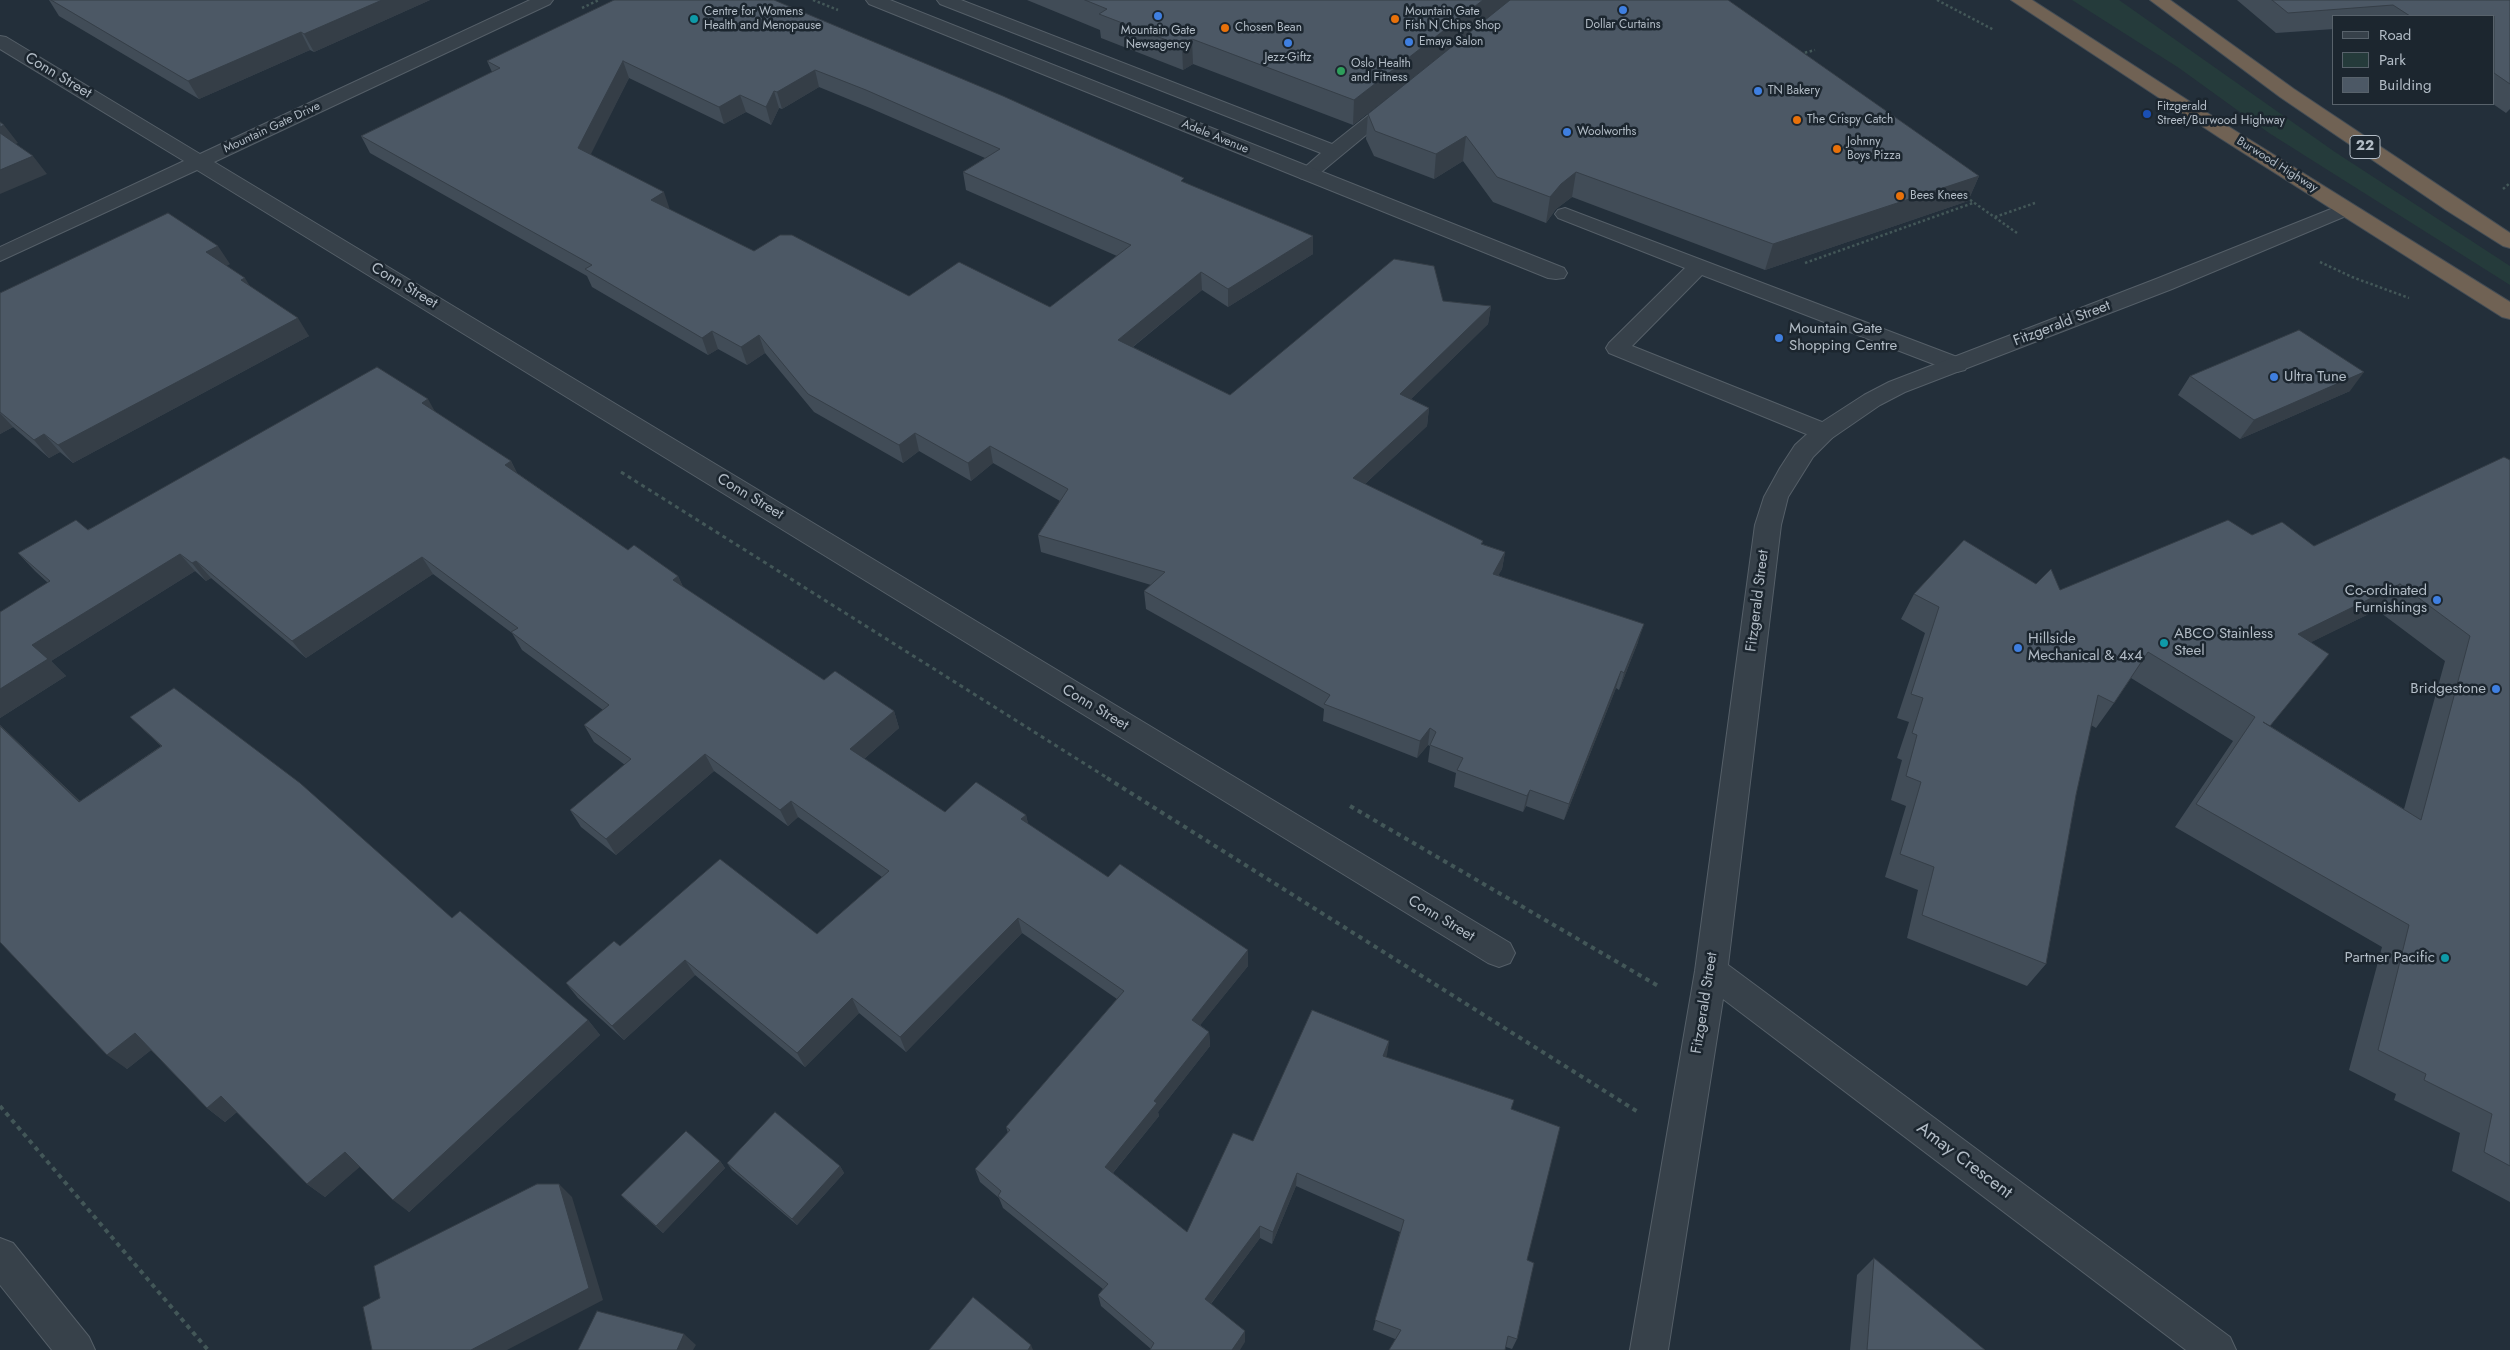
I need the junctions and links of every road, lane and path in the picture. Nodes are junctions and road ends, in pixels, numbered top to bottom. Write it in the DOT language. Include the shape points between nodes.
graph roads {
  1 [pos="544,0"];
  2 [pos="875,0"];
  3 [pos="946,0"];
  4 [pos="2020,0"];
  5 [pos="2159,0"];
  6 [pos="0,41"];
  7 [pos="1815,50"];
  8 [pos="1799,54"];
  9 [pos="1411,91"];
  10 [pos="1335,152"];
  11 [pos="199,162"];
  12 [pos="1307,174"];
  13 [pos="1966,197"];
  14 [pos="1974,203"];
  15 [pos="2035,203"];
  16 [pos="2346,209"];
  17 [pos="1565,214"];
  18 [pos="1994,217"];
  19 [pos="2017,233"];
  20 [pos="2510,242"];
  21 [pos="0,255"];
  22 [pos="2316,260"];
  23 [pos="1699,266"];
  24 [pos="1556,273"];
  25 [pos="1747,284"];
  26 [pos="2417,301"];
  27 [pos="2510,312"];
  28 [pos="1957,365"];
  29 [pos="1824,432"];
  30 [pos="619,470"];
  31 [pos="1508,899"];
  32 [pos="1499,953"];
  33 [pos="1711,972"];
  34 [pos="1704,1013"];
  35 [pos="0,1106"];
  36 [pos="1684,1141"];
  37 [pos="0,1256"];
  38 [pos="76,1350"];
  39 [pos="208,1350"];
  40 [pos="1649,1350"];
  41 [pos="2217,1350"];
  1 -- 11 [label="street, Mountain Gate Drive"];
  2 -- 12 [label="street, Adele Avenue"];
  3 -- 10 [label="street"];
  4 -- 16 [label="highway, Burwood Highway"];
  5 -- 20 [label="highway, 22" via="2295,99"];
  6 -- 11 [label="street, Conn Street"];
  7 -- 8 [label="path"];
  9 -- 10 [label="street"];
  10 -- 12 [label="street"];
  11 -- 21 [label="street, Mountain Gate Drive"];
  11 -- 32 [label="street, Conn Street"];
  12 -- 24 [label="street, Adele Avenue"];
  13 -- 14 [label="path"];
  14 -- 18 [label="path"];
  14 -- 25 [label="path"];
  15 -- 18 [label="path"];
  16 -- 27 [label="highway, Burwood Highway"];
  16 -- 28 [label="street, Fitzgerald Street"];
  17 -- 23 [label="street"];
  18 -- 19 [label="path"];
  22 -- 26 [label="path"];
  23 -- 25 [label="street"];
  23 -- 29 [label="street" via="1617,348"];
  25 -- 28 [label="street"];
  28 -- 29 [label="street, Fitzgerald Street" via="1872,400"];
  29 -- 33 [label="street, Fitzgerald Street" via="1804,451 1789,474 1776,497 1768,525"];
  30 -- 36 [label="path"];
  31 -- 34 [label="path"];
  33 -- 34 [label="street, Fitzgerald Street"];
  33 -- 41 [label="street, Amay Crescent"];
  34 -- 36 [label="street, Fitzgerald Street"];
  35 -- 39 [label="path"];
  36 -- 40 [label="street, Fitzgerald Street"];
  37 -- 38 [label="street"];
}
